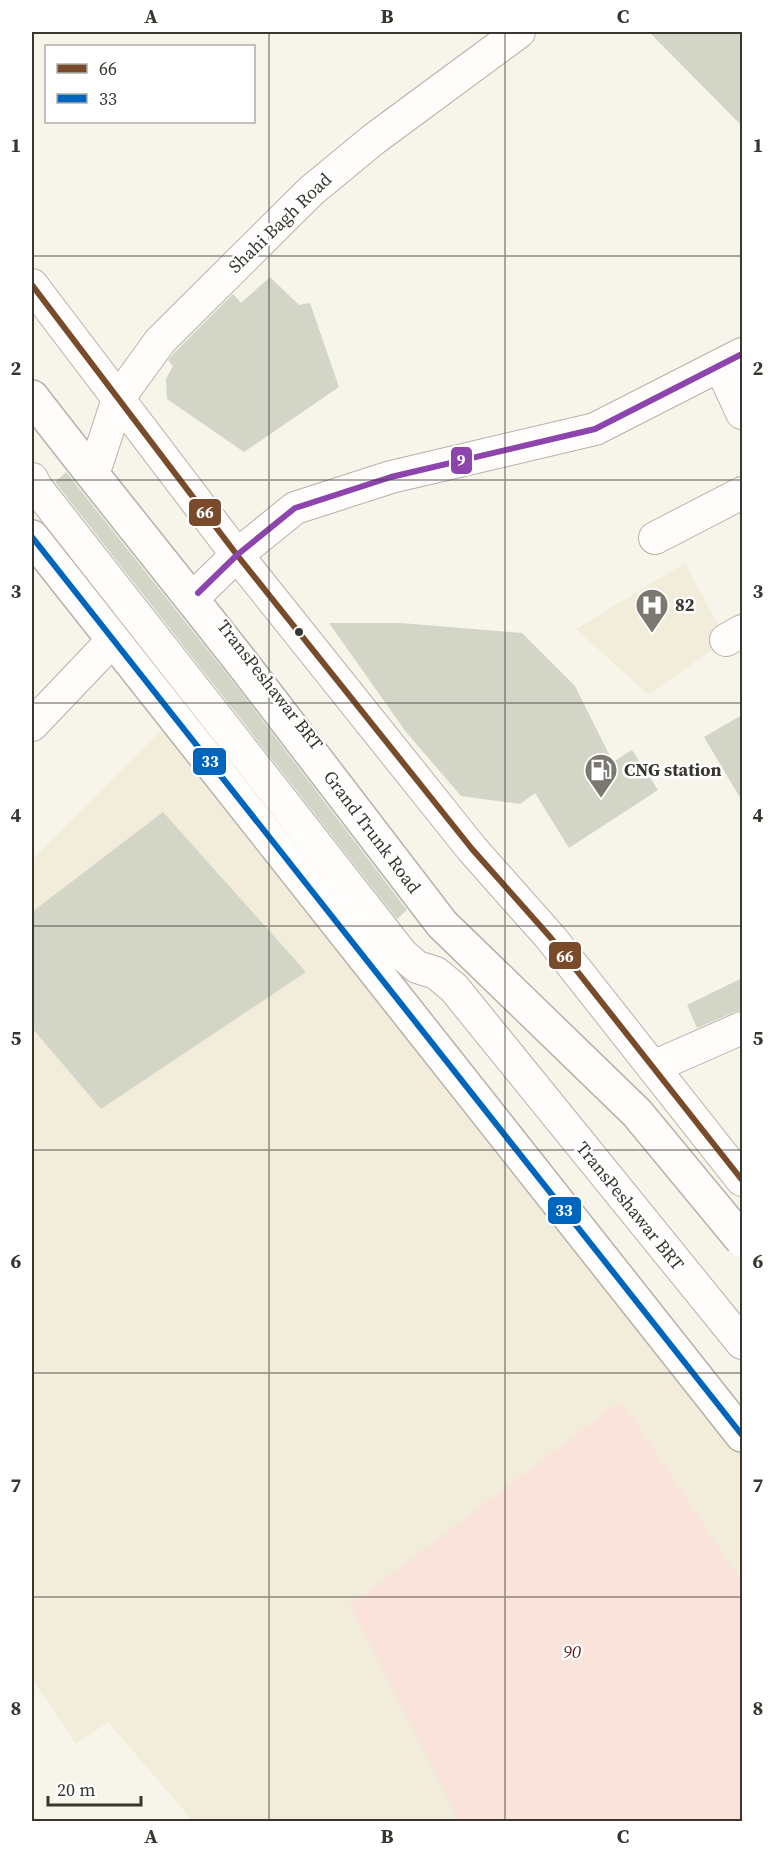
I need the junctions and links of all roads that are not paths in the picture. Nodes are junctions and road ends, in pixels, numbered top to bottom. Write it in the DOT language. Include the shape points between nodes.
graph roads {
  1 [pos="519,32"];
  2 [pos="32,285"];
  3 [pos="731,359"];
  4 [pos="32,380"];
  5 [pos="32,397"];
  6 [pos="118,399"];
  7 [pos="742,413"];
  8 [pos="97,463"];
  9 [pos="32,479"];
  10 [pos="742,493"];
  11 [pos="32,537"];
  12 [pos="655,538"];
  13 [pos="237,555"];
  14 [pos="198,593"];
  15 [pos="113,640"];
  16 [pos="32,725"];
  17 [pos="742,1028"];
  18 [pos="653,1067"];
  19 [pos="519,1069"];
  20 [pos="742,1180"];
  21 [pos="742,1240"];
  22 [pos="742,1342"];
  23 [pos="742,1436"];
  1 -- 6 [label="street, Shahi Bagh Road" via="374,139 311,191 160,341"];
  2 -- 6 [label="street"];
  3 -- 7 [label="street"];
  3 -- 13 [label="street" via="594,429 392,477 295,508"];
  4 -- 8 [label="street, TransPeshawar BRT"];
  5 -- 21 [label="highway, Grand Trunk Road, bridge" via="442,924 637,1113"];
  6 -- 8 [label="street, Shahi Bagh Road"];
  6 -- 13 [label="street"];
  8 -- 14 [label="street, TransPeshawar BRT"];
  9 -- 19 [label="street, TransPeshawar BRT" via="402,954 454,988"];
  10 -- 12 [label="street"];
  11 -- 15 [label="highway"];
  13 -- 14 [label="street"];
  13 -- 18 [label="street" via="472,849 550,938"];
  14 -- 19 [label="street, TransPeshawar BRT" via="437,900 460,959"];
  15 -- 16 [label="street"];
  15 -- 23 [label="highway"];
  17 -- 18 [label="street"];
  18 -- 20 [label="street"];
  19 -- 22 [label="street, TransPeshawar BRT"];
}
